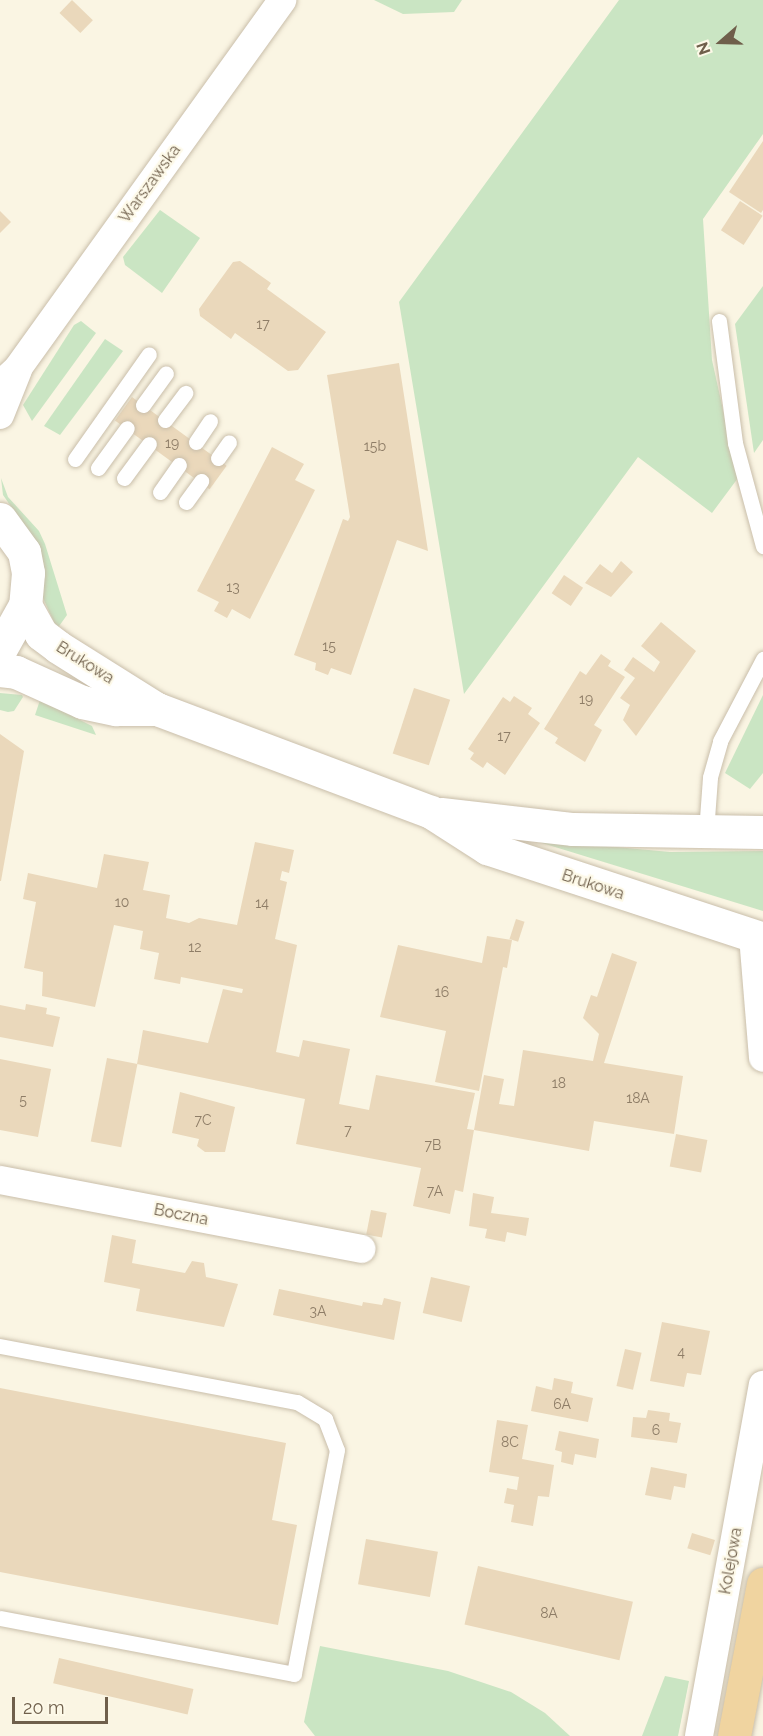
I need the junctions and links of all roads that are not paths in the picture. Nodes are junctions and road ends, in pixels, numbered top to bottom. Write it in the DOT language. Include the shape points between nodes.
graph roads {
  1 [pos="282,0"];
  2 [pos="719,321"];
  3 [pos="149,354"];
  4 [pos="166,373"];
  5 [pos="9,376"];
  6 [pos="185,393"];
  7 [pos="143,405"];
  8 [pos="0,415"];
  9 [pos="165,420"];
  10 [pos="210,421"];
  11 [pos="127,428"];
  12 [pos="196,442"];
  13 [pos="229,442"];
  14 [pos="149,444"];
  15 [pos="218,458"];
  16 [pos="75,459"];
  17 [pos="179,465"];
  18 [pos="98,468"];
  19 [pos="124,478"];
  20 [pos="201,481"];
  21 [pos="160,492"];
  22 [pos="186,502"];
  23 [pos="0,519"];
  24 [pos="763,546"];
  25 [pos="25,605"];
  26 [pos="0,650"];
  27 [pos="763,659"];
  28 [pos="0,670"];
  29 [pos="157,709"];
  30 [pos="431,812"];
  31 [pos="706,832"];
  32 [pos="763,832"];
  33 [pos="758,938"];
  34 [pos="763,1058"];
  35 [pos="0,1180"];
  36 [pos="361,1249"];
  37 [pos="0,1346"];
  38 [pos="763,1385"];
  39 [pos="763,1584"];
  40 [pos="0,1618"];
  41 [pos="699,1736"];
  42 [pos="734,1736"];
  1 -- 5 [label="street, Warszawska"];
  2 -- 24 [label="lane" via="735,442"];
  3 -- 16 [label="lane"];
  4 -- 7 [label="lane"];
  5 -- 8 [label="street, Warszawska"];
  6 -- 9 [label="lane"];
  10 -- 12 [label="lane"];
  11 -- 18 [label="lane"];
  13 -- 15 [label="lane"];
  14 -- 19 [label="lane"];
  17 -- 21 [label="lane"];
  20 -- 22 [label="lane"];
  23 -- 25 [label="street" via="24,552 28,573"];
  25 -- 26 [label="street"];
  25 -- 29 [label="street, Brukowa" via="41,634"];
  27 -- 31 [label="lane" via="720,741 710,777"];
  28 -- 29 [label="street, Brukowa" via="16,672 82,702 116,709"];
  29 -- 30 [label="street, Brukowa"];
  30 -- 31 [label="street, Brukowa" via="573,829"];
  30 -- 33 [label="street, Brukowa" via="487,848"];
  31 -- 32 [label="street, Brukowa"];
  33 -- 34 [label="street"];
  35 -- 36 [label="street, Boczna"];
  37 -- 40 [label="lane" via="297,1402 325,1419 337,1450 294,1674"];
  38 -- 41 [label="street, Kolejowa"];
  39 -- 42 [label="highway"];
}
